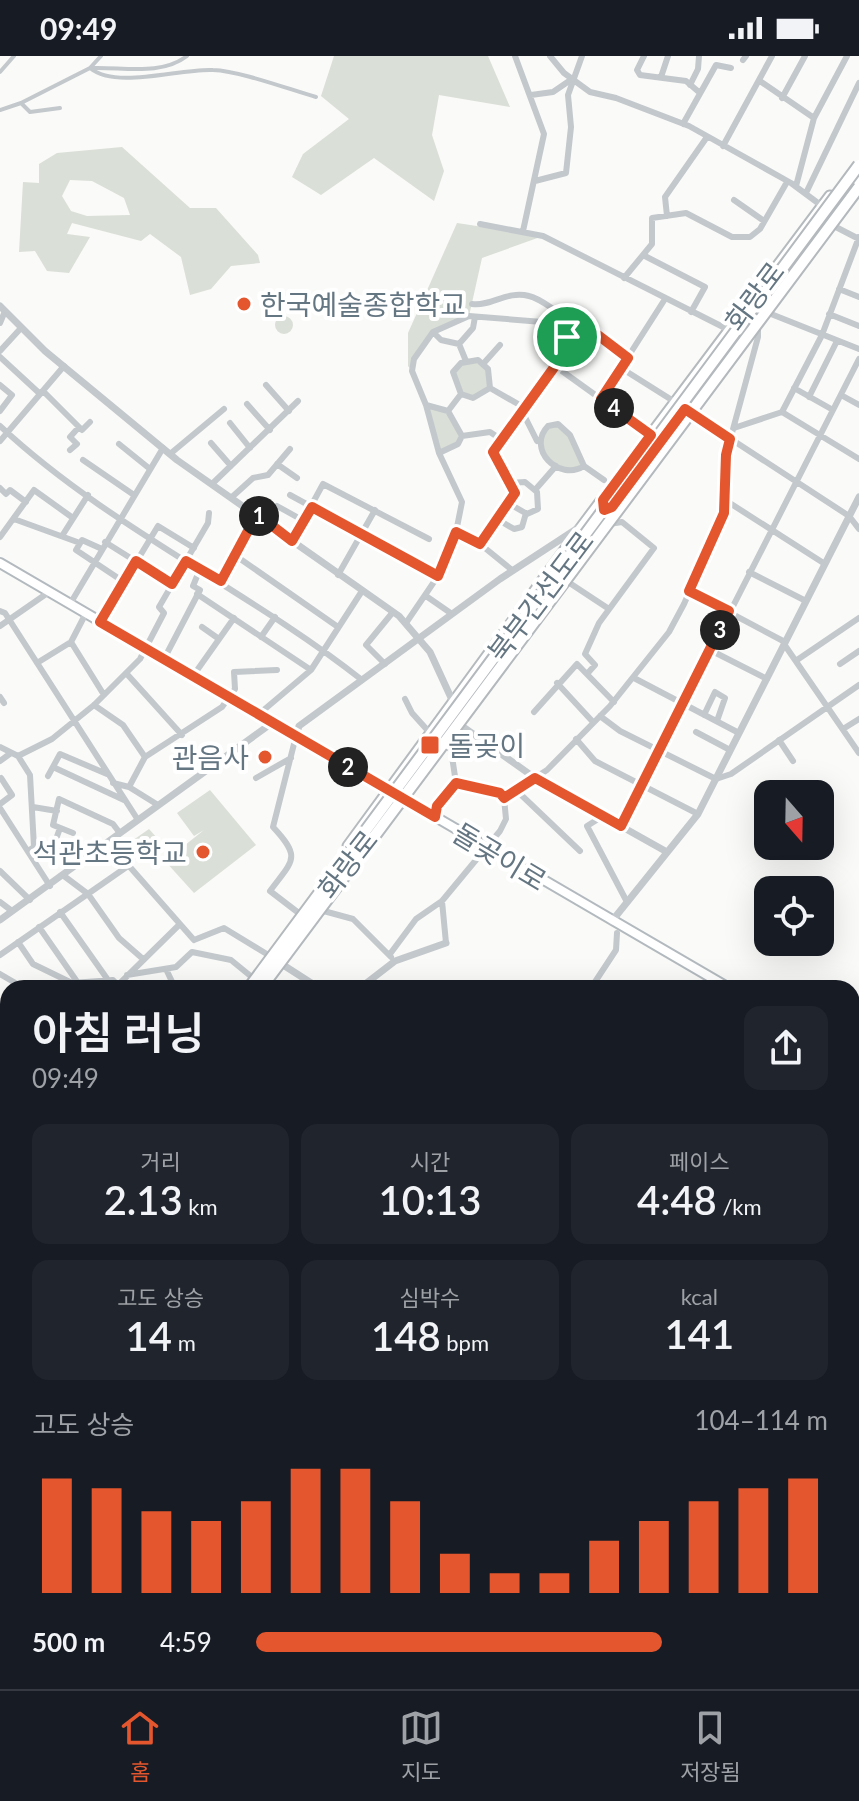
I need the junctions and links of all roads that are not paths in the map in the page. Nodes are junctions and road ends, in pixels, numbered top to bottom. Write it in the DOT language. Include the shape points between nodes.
graph roads {
  1 [pos="14,56"];
  2 [pos="101,56"];
  3 [pos="187,56"];
  4 [pos="515,56"];
  5 [pos="550,56"];
  6 [pos="582,56"];
  7 [pos="644,56"];
  8 [pos="668,56"];
  9 [pos="699,56"];
  10 [pos="772,56"];
  11 [pos="805,56"];
  12 [pos="847,56"];
  13 [pos="90,68"];
  14 [pos="731,68"];
  15 [pos="0,72"];
  16 [pos="661,77"];
  17 [pos="572,79"];
  18 [pos="760,81"];
  19 [pos="859,83"];
  20 [pos="690,85"];
  21 [pos="700,93"];
  22 [pos="531,95"];
  23 [pos="316,97"];
  24 [pos="782,98"];
  25 [pos="21,103"];
  26 [pos="60,108"];
  27 [pos="0,110"];
  28 [pos="814,118"];
  29 [pos="683,124"];
  30 [pos="707,137"];
  31 [pos="723,146"];
  32 [pos="859,159"];
  33 [pos="859,165"];
  34 [pos="859,178"];
  35 [pos="535,181"];
  36 [pos="787,182"];
  37 [pos="796,186"];
  38 [pos="859,187"];
  39 [pos="806,193"];
  40 [pos="734,200"];
  41 [pos="822,206"];
  42 [pos="667,216"];
  43 [pos="764,221"];
  44 [pos="827,222"];
  45 [pos="480,224"];
  46 [pos="806,228"];
  47 [pos="523,231"];
  48 [pos="812,238"];
  49 [pos="859,238"];
  50 [pos="643,255"];
  51 [pos="624,278"];
  52 [pos="839,289"];
  53 [pos="859,297"];
  54 [pos="665,299"];
  55 [pos="472,304"];
  56 [pos="2,308"];
  57 [pos="758,309"];
  58 [pos="691,312"];
  59 [pos="829,314"];
  60 [pos="475,317"];
  61 [pos="0,323"];
  62 [pos="582,323"];
  63 [pos="859,326"];
  64 [pos="21,328"];
  65 [pos="729,330"];
  66 [pos="433,332"];
  67 [pos="822,335"];
  68 [pos="567,337"];
  69 [pos="837,341"];
  70 [pos="459,344"];
  71 [pos="500,345"];
  72 [pos="859,349"];
  73 [pos="0,354"];
  74 [pos="628,358"];
  75 [pos="859,359"];
  76 [pos="466,361"];
  77 [pos="483,364"];
  78 [pos="64,366"];
  79 [pos="555,366"];
  80 [pos="621,368"];
  81 [pos="0,385"];
  82 [pos="266,385"];
  83 [pos="490,388"];
  84 [pos="794,388"];
  85 [pos="41,392"];
  86 [pos="461,394"];
  87 [pos="841,395"];
  88 [pos="809,397"];
  89 [pos="601,399"];
  90 [pos="298,401"];
  91 [pos="675,402"];
  92 [pos="247,404"];
  93 [pos="426,405"];
  94 [pos="859,405"];
  95 [pos="224,409"];
  96 [pos="685,409"];
  97 [pos="524,410"];
  98 [pos="833,410"];
  99 [pos="0,411"];
  100 [pos="289,411"];
  101 [pos="448,411"];
  102 [pos="782,412"];
  103 [pos="90,422"];
  104 [pos="230,423"];
  105 [pos="0,426"];
  106 [pos="79,427"];
  107 [pos="734,428"];
  108 [pos="270,430"];
  109 [pos="7,432"];
  110 [pos="651,435"];
  111 [pos="462,436"];
  112 [pos="819,436"];
  113 [pos="730,439"];
  114 [pos="502,440"];
  115 [pos="0,441"];
  116 [pos="211,443"];
  117 [pos="119,444"];
  118 [pos="539,444"];
  119 [pos="250,448"];
  120 [pos="290,449"];
  121 [pos="70,450"];
  122 [pos="167,451"];
  123 [pos="439,453"];
  124 [pos="859,459"];
  125 [pos="83,460"];
  126 [pos="277,464"];
  127 [pos="231,466"];
  128 [pos="556,466"];
  129 [pos="584,466"];
  130 [pos="150,469"];
  131 [pos="297,478"];
  132 [pos="604,480"];
  133 [pos="796,481"];
  134 [pos="510,483"];
  135 [pos="212,484"];
  136 [pos="0,488"];
  137 [pos="535,490"];
  138 [pos="88,495"];
  139 [pos="134,495"];
  140 [pos="290,495"];
  141 [pos="232,497"];
  142 [pos="859,497"];
  143 [pos="603,500"];
  144 [pos="725,500"];
  145 [pos="26,502"];
  146 [pos="508,503"];
  147 [pos="277,506"];
  148 [pos="312,507"];
  149 [pos="612,507"];
  150 [pos="375,510"];
  151 [pos="209,513"];
  152 [pos="526,513"];
  153 [pos="257,514"];
  154 [pos="849,516"];
  155 [pos="73,518"];
  156 [pos="120,518"];
  157 [pos="14,519"];
  158 [pos="497,519"];
  159 [pos="304,521"];
  160 [pos="586,521"];
  161 [pos="599,525"];
  162 [pos="859,529"];
  163 [pos="771,530"];
  164 [pos="456,532"];
  165 [pos="361,535"];
  166 [pos="62,536"];
  167 [pos="0,537"];
  168 [pos="150,538"];
  169 [pos="429,539"];
  170 [pos="292,541"];
  171 [pos="80,543"];
  172 [pos="480,544"];
  173 [pos="103,546"];
  174 [pos="194,548"];
  175 [pos="236,556"];
  176 [pos="136,561"];
  177 [pos="186,561"];
  178 [pos="95,562"];
  179 [pos="0,563"];
  180 [pos="825,564"];
  181 [pos="200,569"];
  182 [pos="512,570"];
  183 [pos="749,572"];
  184 [pos="338,575"];
  185 [pos="438,576"];
  186 [pos="561,576"];
  187 [pos="221,581"];
  188 [pos="124,582"];
  189 [pos="172,584"];
  190 [pos="362,591"];
  191 [pos="689,591"];
  192 [pos="49,592"];
  193 [pos="197,594"];
  194 [pos="426,596"];
  195 [pos="806,601"];
  196 [pos="70,604"];
  197 [pos="609,609"];
  198 [pos="0,611"];
  199 [pos="729,611"];
  200 [pos="393,612"];
  201 [pos="86,613"];
  202 [pos="452,614"];
  203 [pos="275,617"];
  204 [pos="234,618"];
  205 [pos="859,618"];
  206 [pos="9,620"];
  207 [pos="100,622"];
  208 [pos="406,623"];
  209 [pos="0,626"];
  210 [pos="202,627"];
  211 [pos="338,627"];
  212 [pos="261,637"];
  213 [pos="421,638"];
  214 [pos="219,639"];
  215 [pos="71,642"];
  216 [pos="785,643"];
  217 [pos="146,648"];
  218 [pos="324,650"];
  219 [pos="710,650"];
  220 [pos="859,651"];
  221 [pos="164,659"];
  222 [pos="797,660"];
  223 [pos="37,663"];
  224 [pos="385,664"];
  225 [pos="840,664"];
  226 [pos="277,670"];
  227 [pos="311,670"];
  228 [pos="126,673"];
  229 [pos="587,674"];
  230 [pos="193,676"];
  231 [pos="634,678"];
  232 [pos="767,679"];
  233 [pos="362,680"];
  234 [pos="557,683"];
  235 [pos="859,685"];
  236 [pos="104,695"];
  237 [pos="231,698"];
  238 [pos="405,699"];
  239 [pos="453,702"];
  240 [pos="614,702"];
  241 [pos="682,704"];
  242 [pos="94,705"];
  243 [pos="827,706"];
  244 [pos="534,712"];
  245 [pos="259,714"];
  246 [pos="704,715"];
  247 [pos="600,716"];
  248 [pos="859,719"];
  249 [pos="454,720"];
  250 [pos="74,721"];
  251 [pos="717,721"];
  252 [pos="593,722"];
  253 [pos="272,723"];
  254 [pos="843,729"];
  255 [pos="696,732"];
  256 [pos="430,733"];
  257 [pos="739,733"];
  258 [pos="182,735"];
  259 [pos="296,736"];
  260 [pos="576,739"];
  261 [pos="439,740"];
  262 [pos="779,740"];
  263 [pos="0,747"];
  264 [pos="730,750"];
  265 [pos="659,752"];
  266 [pos="859,753"];
  267 [pos="14,754"];
  268 [pos="145,757"];
  269 [pos="291,758"];
  270 [pos="0,761"];
  271 [pos="793,761"];
  272 [pos="53,767"];
  273 [pos="404,768"];
  274 [pos="107,774"];
  275 [pos="414,774"];
  276 [pos="48,776"];
  277 [pos="1,778"];
  278 [pos="256,778"];
  279 [pos="535,778"];
  280 [pos="716,779"];
  281 [pos="113,783"];
  282 [pos="456,783"];
  283 [pos="641,786"];
  284 [pos="129,787"];
  285 [pos="516,790"];
  286 [pos="388,791"];
  287 [pos="397,797"];
  288 [pos="504,798"];
  289 [pos="124,800"];
  290 [pos="158,805"];
  291 [pos="0,806"];
  292 [pos="33,807"];
  293 [pos="57,811"];
  294 [pos="698,814"];
  295 [pos="603,816"];
  296 [pos="435,817"];
  297 [pos="138,820"];
  298 [pos="621,826"];
  299 [pos="60,828"];
  300 [pos="119,832"];
  301 [pos="73,833"];
  302 [pos="108,842"];
  303 [pos="485,847"];
  304 [pos="31,849"];
  305 [pos="580,851"];
  306 [pos="667,852"];
  307 [pos="128,866"];
  308 [pos="0,871"];
  309 [pos="64,876"];
  310 [pos="50,886"];
  311 [pos="88,894"];
  312 [pos="30,900"];
  313 [pos="442,901"];
  314 [pos="0,902"];
  315 [pos="627,902"];
  316 [pos="313,908"];
  317 [pos="12,911"];
  318 [pos="60,912"];
  319 [pos="300,914"];
  320 [pos="0,920"];
  321 [pos="612,921"];
  322 [pos="180,924"];
  323 [pos="39,927"];
  324 [pos="617,933"];
  325 [pos="194,940"];
  326 [pos="18,942"];
  327 [pos="446,943"];
  328 [pos="192,952"];
  329 [pos="0,955"];
  330 [pos="273,958"];
  331 [pos="392,958"];
  332 [pos="143,959"];
  333 [pos="166,969"];
  334 [pos="127,975"];
  335 [pos="71,980"];
  336 [pos="76,980"];
  337 [pos="108,980"];
  338 [pos="122,980"];
  339 [pos="171,980"];
  340 [pos="246,980"];
  341 [pos="255,980"];
  342 [pos="256,980"];
  343 [pos="267,980"];
  344 [pos="307,980"];
  345 [pos="369,980"];
  346 [pos="596,980"];
  347 [pos="715,980"];
  1 -- 15 [label="street"];
  2 -- 13 [label="street"];
  3 -- 13 [label="street" via="153,69"];
  4 -- 22 [label="street"];
  5 -- 17 [label="street"];
  6 -- 17 [label="street"];
  7 -- 16 [label="street" via="640,75"];
  8 -- 16 [label="street"];
  9 -- 20 [label="street"];
  10 -- 18 [label="street"];
  11 -- 24 [label="street"];
  12 -- 28 [label="street"];
  13 -- 23 [label="street" via="100,76 213,70"];
  13 -- 25 [label="street"];
  14 -- 21 [label="street" via="716,65"];
  16 -- 20 [label="street"];
  17 -- 22 [label="street" via="553,92"];
  17 -- 29 [label="street" via="590,92"];
  17 -- 35 [label="street" via="566,173"];
  18 -- 24 [label="street"];
  18 -- 31 [label="street"];
  19 -- 39 [label="street"];
  20 -- 21 [label="street"];
  21 -- 29 [label="street"];
  22 -- 35 [label="street" via="544,134"];
  24 -- 28 [label="street"];
  25 -- 26 [label="street" via="30,112"];
  25 -- 27 [label="street"];
  28 -- 37 [label="street"];
  29 -- 30 [label="street"];
  30 -- 31 [label="street"];
  30 -- 42 [label="street" via="665,197"];
  31 -- 36 [label="street"];
  32 -- 41 [label="main road, 화랑로"];
  33 -- 341 [label="highway, 북부간선도로, bridge"];
  34 -- 44 [label="main road, 화랑로"];
  35 -- 47 [label="street"];
  36 -- 37 [label="street"];
  36 -- 43 [label="street"];
  37 -- 39 [label="street"];
  38 -- 343 [label="highway, 북부간선도로, bridge"];
  39 -- 41 [label="street"];
  40 -- 43 [label="street"];
  41 -- 46 [label="main road, 화랑로"];
  42 -- 43 [label="street" via="686,213 732,237 750,237"];
  42 -- 50 [label="street" via="652,218 652,244"];
  44 -- 48 [label="main road, 화랑로"];
  44 -- 49 [label="street"];
  45 -- 47 [label="street"];
  46 -- 48 [label="main road"];
  46 -- 65 [label="main road, 화랑로"];
  47 -- 51 [label="street"];
  48 -- 57 [label="main road, 화랑로"];
  49 -- 52 [label="street"];
  50 -- 51 [label="street"];
  50 -- 58 [label="street" via="705,287"];
  51 -- 54 [label="street"];
  52 -- 53 [label="street"];
  52 -- 59 [label="street"];
  54 -- 58 [label="street"];
  54 -- 74 [label="street"];
  55 -- 62 [label="street" via="506,294 531,296 562,318"];
  56 -- 61 [label="street"];
  56 -- 64 [label="street"];
  57 -- 67 [label="street"];
  57 -- 96 [label="main road, 화랑로"];
  57 -- 107 [label="street, 화랑로" via="758,337"];
  58 -- 65 [label="street"];
  59 -- 63 [label="street"];
  59 -- 67 [label="street"];
  60 -- 66 [label="street"];
  60 -- 68 [label="street" via="555,323"];
  60 -- 70 [label="street"];
  62 -- 68 [label="street"];
  62 -- 74 [label="street"];
  64 -- 73 [label="street"];
  64 -- 78 [label="street"];
  65 -- 91 [label="main road, 화랑로"];
  66 -- 70 [label="street"];
  66 -- 93 [label="street" via="412,371"];
  67 -- 69 [label="street"];
  67 -- 84 [label="street"];
  68 -- 79 [label="street" via="568,353"];
  69 -- 72 [label="street"];
  69 -- 88 [label="street"];
  70 -- 76 [label="street"];
  71 -- 77 [label="street"];
  73 -- 85 [label="street"];
  74 -- 80 [label="street"];
  75 -- 87 [label="street"];
  76 -- 77 [label="street"];
  76 -- 86 [label="street" via="453,372"];
  77 -- 83 [label="street" via="492,378"];
  78 -- 85 [label="street"];
  78 -- 122 [label="street"];
  79 -- 89 [label="street"];
  79 -- 97 [label="street"];
  80 -- 89 [label="street"];
  80 -- 91 [label="street"];
  81 -- 99 [label="street" via="12,395"];
  82 -- 100 [label="street"];
  83 -- 86 [label="street" via="473,398"];
  83 -- 97 [label="street"];
  84 -- 88 [label="street"];
  84 -- 102 [label="street"];
  85 -- 106 [label="street"];
  85 -- 109 [label="street"];
  86 -- 101 [label="street"];
  87 -- 94 [label="street"];
  87 -- 98 [label="street"];
  88 -- 98 [label="street"];
  89 -- 110 [label="street"];
  90 -- 100 [label="street"];
  91 -- 110 [label="main road, 화랑로"];
  92 -- 108 [label="street"];
  93 -- 101 [label="street"];
  93 -- 123 [label="street"];
  95 -- 122 [label="street"];
  96 -- 113 [label="street"];
  96 -- 149 [label="main road, 화랑로"];
  97 -- 114 [label="street"];
  97 -- 118 [label="street"];
  98 -- 112 [label="street"];
  100 -- 108 [label="street"];
  101 -- 111 [label="street"];
  102 -- 107 [label="street"];
  102 -- 112 [label="street"];
  103 -- 106 [label="street"];
  104 -- 119 [label="street"];
  105 -- 109 [label="street"];
  106 -- 121 [label="street" via="70,437 77,444"];
  107 -- 113 [label="street, 화랑로"];
  108 -- 119 [label="street"];
  109 -- 115 [label="street"];
  109 -- 138 [label="street"];
  110 -- 143 [label="main road, 화랑로"];
  111 -- 114 [label="street" via="490,432"];
  111 -- 123 [label="street" via="458,444"];
  112 -- 124 [label="street"];
  112 -- 133 [label="street"];
  113 -- 133 [label="street"];
  113 -- 144 [label="street, 화랑로"];
  114 -- 134 [label="street" via="493,452"];
  116 -- 127 [label="street"];
  117 -- 130 [label="street"];
  118 -- 128 [label="street"];
  118 -- 129 [label="street" via="540,434 558,424 570,435"];
  119 -- 127 [label="street"];
  120 -- 126 [label="street"];
  122 -- 130 [label="street"];
  122 -- 135 [label="street"];
  123 -- 164 [label="street" via="462,502"];
  125 -- 139 [label="street"];
  126 -- 131 [label="street"];
  126 -- 141 [label="street"];
  127 -- 135 [label="street"];
  128 -- 129 [label="street" via="575,471"];
  128 -- 137 [label="street"];
  129 -- 132 [label="street"];
  130 -- 139 [label="street"];
  133 -- 154 [label="street"];
  133 -- 163 [label="street"];
  134 -- 137 [label="street" via="525,482"];
  134 -- 146 [label="street" via="515,493"];
  135 -- 141 [label="street"];
  136 -- 145 [label="street"];
  137 -- 152 [label="street" via="538,509"];
  138 -- 155 [label="street"];
  138 -- 156 [label="street"];
  139 -- 156 [label="street"];
  140 -- 148 [label="street"];
  141 -- 153 [label="street"];
  142 -- 154 [label="street"];
  143 -- 149 [label="main road" via="604,510"];
  143 -- 160 [label="main road, 화랑로"];
  144 -- 163 [label="street"];
  144 -- 191 [label="street, 화랑로"];
  145 -- 155 [label="street" via="34,490"];
  145 -- 157 [label="street"];
  146 -- 152 [label="street"];
  146 -- 158 [label="street"];
  147 -- 159 [label="street"];
  148 -- 150 [label="street" via="323,484"];
  148 -- 159 [label="street"];
  148 -- 165 [label="street"];
  149 -- 161 [label="main road, 화랑로"];
  150 -- 165 [label="street"];
  150 -- 169 [label="street"];
  151 -- 174 [label="street"];
  152 -- 158 [label="street" via="522,527 514,529"];
  153 -- 170 [label="street"];
  153 -- 175 [label="street"];
  154 -- 162 [label="street"];
  154 -- 180 [label="street"];
  155 -- 166 [label="street"];
  156 -- 168 [label="street"];
  156 -- 173 [label="street"];
  157 -- 166 [label="street"];
  157 -- 167 [label="street"];
  158 -- 172 [label="street"];
  159 -- 170 [label="street"];
  160 -- 161 [label="main road" via="599,516"];
  160 -- 182 [label="street"];
  160 -- 239 [label="main road, 화랑로"];
  161 -- 186 [label="main road, 화랑로"];
  161 -- 197 [label="street" via="622,522 654,548"];
  163 -- 180 [label="street"];
  163 -- 183 [label="street"];
  164 -- 172 [label="street"];
  164 -- 185 [label="street"];
  165 -- 184 [label="street"];
  165 -- 185 [label="street"];
  166 -- 171 [label="street"];
  168 -- 174 [label="street" via="158,526"];
  168 -- 176 [label="street"];
  168 -- 177 [label="street"];
  170 -- 184 [label="street"];
  171 -- 173 [label="street"];
  171 -- 178 [label="street" via="77,554"];
  172 -- 182 [label="street"];
  173 -- 176 [label="street"];
  173 -- 178 [label="street"];
  174 -- 177 [label="street"];
  175 -- 187 [label="street"];
  175 -- 211 [label="street"];
  176 -- 188 [label="street"];
  176 -- 189 [label="street"];
  177 -- 181 [label="street"];
  177 -- 189 [label="street"];
  178 -- 188 [label="street"];
  178 -- 196 [label="street"];
  179 -- 192 [label="main road, 돌곶이로"];
  180 -- 195 [label="street"];
  181 -- 187 [label="street"];
  181 -- 193 [label="street" via="193,583 200,590"];
  182 -- 202 [label="street"];
  183 -- 195 [label="street"];
  183 -- 199 [label="street"];
  184 -- 190 [label="street"];
  185 -- 194 [label="street"];
  186 -- 197 [label="street"];
  186 -- 249 [label="main road, 화랑로"];
  187 -- 203 [label="street"];
  188 -- 207 [label="street"];
  189 -- 217 [label="street"];
  190 -- 200 [label="street"];
  190 -- 211 [label="street"];
  191 -- 199 [label="street"];
  191 -- 231 [label="street, 화랑로" via="669,632"];
  192 -- 196 [label="main road, 돌곶이로"];
  192 -- 206 [label="street"];
  193 -- 204 [label="street"];
  193 -- 221 [label="street"];
  194 -- 202 [label="street"];
  194 -- 208 [label="street"];
  195 -- 216 [label="street"];
  196 -- 201 [label="main road, 돌곶이로"];
  197 -- 229 [label="street" via="585,654 595,665"];
  198 -- 206 [label="street"];
  199 -- 216 [label="street"];
  199 -- 219 [label="street"];
  200 -- 208 [label="street"];
  200 -- 224 [label="street" via="366,645"];
  201 -- 207 [label="main road, 돌곶이로"];
  201 -- 215 [label="street"];
  202 -- 213 [label="street"];
  203 -- 212 [label="street"];
  203 -- 218 [label="street"];
  204 -- 212 [label="street"];
  204 -- 214 [label="street"];
  205 -- 222 [label="street"];
  206 -- 209 [label="street"];
  206 -- 223 [label="street"];
  207 -- 217 [label="main road, 돌곶이로"];
  208 -- 213 [label="street"];
  210 -- 214 [label="street"];
  211 -- 218 [label="street"];
  212 -- 227 [label="street"];
  213 -- 224 [label="street"];
  213 -- 239 [label="street"];
  214 -- 230 [label="street"];
  215 -- 223 [label="street"];
  215 -- 236 [label="street"];
  216 -- 222 [label="street"];
  216 -- 232 [label="street"];
  217 -- 221 [label="main road, 돌곶이로"];
  217 -- 228 [label="street"];
  218 -- 227 [label="street"];
  218 -- 233 [label="street"];
  219 -- 232 [label="street"];
  219 -- 241 [label="street"];
  220 -- 225 [label="street"];
  221 -- 230 [label="main road, 돌곶이로"];
  222 -- 243 [label="street"];
  223 -- 250 [label="street"];
  224 -- 233 [label="street"];
  226 -- 237 [label="street" via="234,672"];
  227 -- 245 [label="street"];
  228 -- 236 [label="street"];
  228 -- 258 [label="street"];
  229 -- 234 [label="street" via="577,664"];
  229 -- 240 [label="street"];
  230 -- 237 [label="main road, 돌곶이로"];
  231 -- 240 [label="street, 화랑로"];
  231 -- 241 [label="street"];
  232 -- 257 [label="street"];
  233 -- 259 [label="street" via="299,726"];
  234 -- 244 [label="street"];
  234 -- 252 [label="street"];
  235 -- 243 [label="street"];
  236 -- 242 [label="street"];
  237 -- 245 [label="main road, 돌곶이로"];
  237 -- 258 [label="street"];
  238 -- 256 [label="street"];
  239 -- 256 [label="main road, 화랑로"];
  240 -- 247 [label="street, 화랑로"];
  241 -- 246 [label="street"];
  241 -- 265 [label="street"];
  242 -- 250 [label="street"];
  242 -- 268 [label="street" via="123,725"];
  243 -- 254 [label="street"];
  243 -- 262 [label="street"];
  245 -- 253 [label="main road, 돌곶이로"];
  246 -- 251 [label="street"];
  246 -- 251 [label="street" via="715,692 725,698"];
  247 -- 252 [label="street, 화랑로"];
  247 -- 265 [label="street"];
  248 -- 254 [label="street"];
  249 -- 261 [label="main road, 화랑로"];
  249 -- 279 [label="street"];
  250 -- 267 [label="street" via="52,739"];
  250 -- 274 [label="street"];
  251 -- 257 [label="street"];
  252 -- 260 [label="street, 화랑로"];
  253 -- 259 [label="main road, 돌곶이로"];
  253 -- 290 [label="street"];
  254 -- 266 [label="street"];
  255 -- 264 [label="street"];
  256 -- 273 [label="main road, 화랑로"];
  257 -- 264 [label="street"];
  258 -- 268 [label="street"];
  259 -- 269 [label="street"];
  259 -- 286 [label="main road, 돌곶이로"];
  260 -- 279 [label="street, 화랑로"];
  260 -- 283 [label="street" via="595,761"];
  261 -- 275 [label="main road, 화랑로"];
  261 -- 282 [label="street" via="451,750"];
  262 -- 271 [label="street"];
  262 -- 280 [label="street"];
  263 -- 267 [label="street"];
  264 -- 280 [label="street"];
  265 -- 280 [label="street"];
  265 -- 283 [label="street"];
  267 -- 270 [label="street"];
  267 -- 292 [label="street" via="33,783"];
  268 -- 284 [label="street"];
  269 -- 278 [label="street"];
  269 -- 319 [label="street" via="273,827 293,854 270,891"];
  272 -- 274 [label="street" via="60,754"];
  272 -- 276 [label="street"];
  272 -- 289 [label="street"];
  273 -- 275 [label="main road"];
  273 -- 286 [label="main road, 화랑로"];
  274 -- 281 [label="street"];
  275 -- 287 [label="main road, 화랑로"];
  277 -- 291 [label="street" via="12,795"];
  279 -- 285 [label="street, 화랑로"];
  279 -- 295 [label="street"];
  280 -- 294 [label="street"];
  281 -- 284 [label="street"];
  281 -- 289 [label="street"];
  282 -- 288 [label="street"];
  282 -- 296 [label="street" via="437,806"];
  283 -- 294 [label="street"];
  283 -- 298 [label="street"];
  284 -- 290 [label="street"];
  285 -- 288 [label="street, 화랑로"];
  285 -- 305 [label="street"];
  286 -- 287 [label="main road, 돌곶이로"];
  286 -- 319 [label="main road, 화랑로"];
  287 -- 296 [label="main road, 돌곶이로"];
  287 -- 316 [label="main road, 화랑로"];
  288 -- 303 [label="street" via="506,819"];
  289 -- 297 [label="street"];
  290 -- 297 [label="street"];
  291 -- 304 [label="street"];
  292 -- 293 [label="street"];
  292 -- 304 [label="street"];
  293 -- 299 [label="street" via="53,825"];
  293 -- 300 [label="street" via="59,799 113,824"];
  294 -- 306 [label="street"];
  295 -- 298 [label="street"];
  295 -- 315 [label="street" via="587,826"];
  296 -- 303 [label="main road, 돌곶이로"];
  297 -- 300 [label="street"];
  298 -- 306 [label="street"];
  299 -- 301 [label="street"];
  299 -- 304 [label="street" via="49,859"];
  300 -- 302 [label="street"];
  302 -- 307 [label="street"];
  302 -- 309 [label="street"];
  303 -- 313 [label="street"];
  303 -- 321 [label="main road, 돌곶이로"];
  304 -- 310 [label="street"];
  306 -- 315 [label="street"];
  307 -- 311 [label="street"];
  307 -- 322 [label="street"];
  308 -- 312 [label="street"];
  309 -- 310 [label="street"];
  309 -- 311 [label="street"];
  310 -- 312 [label="street"];
  311 -- 318 [label="street"];
  311 -- 332 [label="street" via="119,938"];
  312 -- 317 [label="street"];
  313 -- 327 [label="street"];
  313 -- 331 [label="street" via="416,919"];
  314 -- 317 [label="street"];
  315 -- 321 [label="street"];
  316 -- 330 [label="main road, 화랑로"];
  316 -- 331 [label="street" via="346,914"];
  317 -- 320 [label="street"];
  318 -- 323 [label="street"];
  318 -- 337 [label="street"];
  319 -- 330 [label="main road, 화랑로"];
  321 -- 347 [label="main road, 돌곶이로"];
  322 -- 325 [label="street"];
  322 -- 332 [label="street"];
  323 -- 326 [label="street"];
  323 -- 336 [label="street"];
  324 -- 346 [label="street" via="616,950"];
  325 -- 328 [label="street"];
  325 -- 330 [label="street" via="224,928"];
  326 -- 329 [label="street"];
  326 -- 335 [label="street" via="33,964"];
  327 -- 331 [label="street"];
  328 -- 333 [label="street"];
  328 -- 340 [label="street" via="231,960"];
  330 -- 342 [label="main road, 화랑로"];
  330 -- 344 [label="street"];
  331 -- 345 [label="street"];
  332 -- 334 [label="street"];
  333 -- 334 [label="street"];
  333 -- 339 [label="street"];
  334 -- 338 [label="street"];
}
